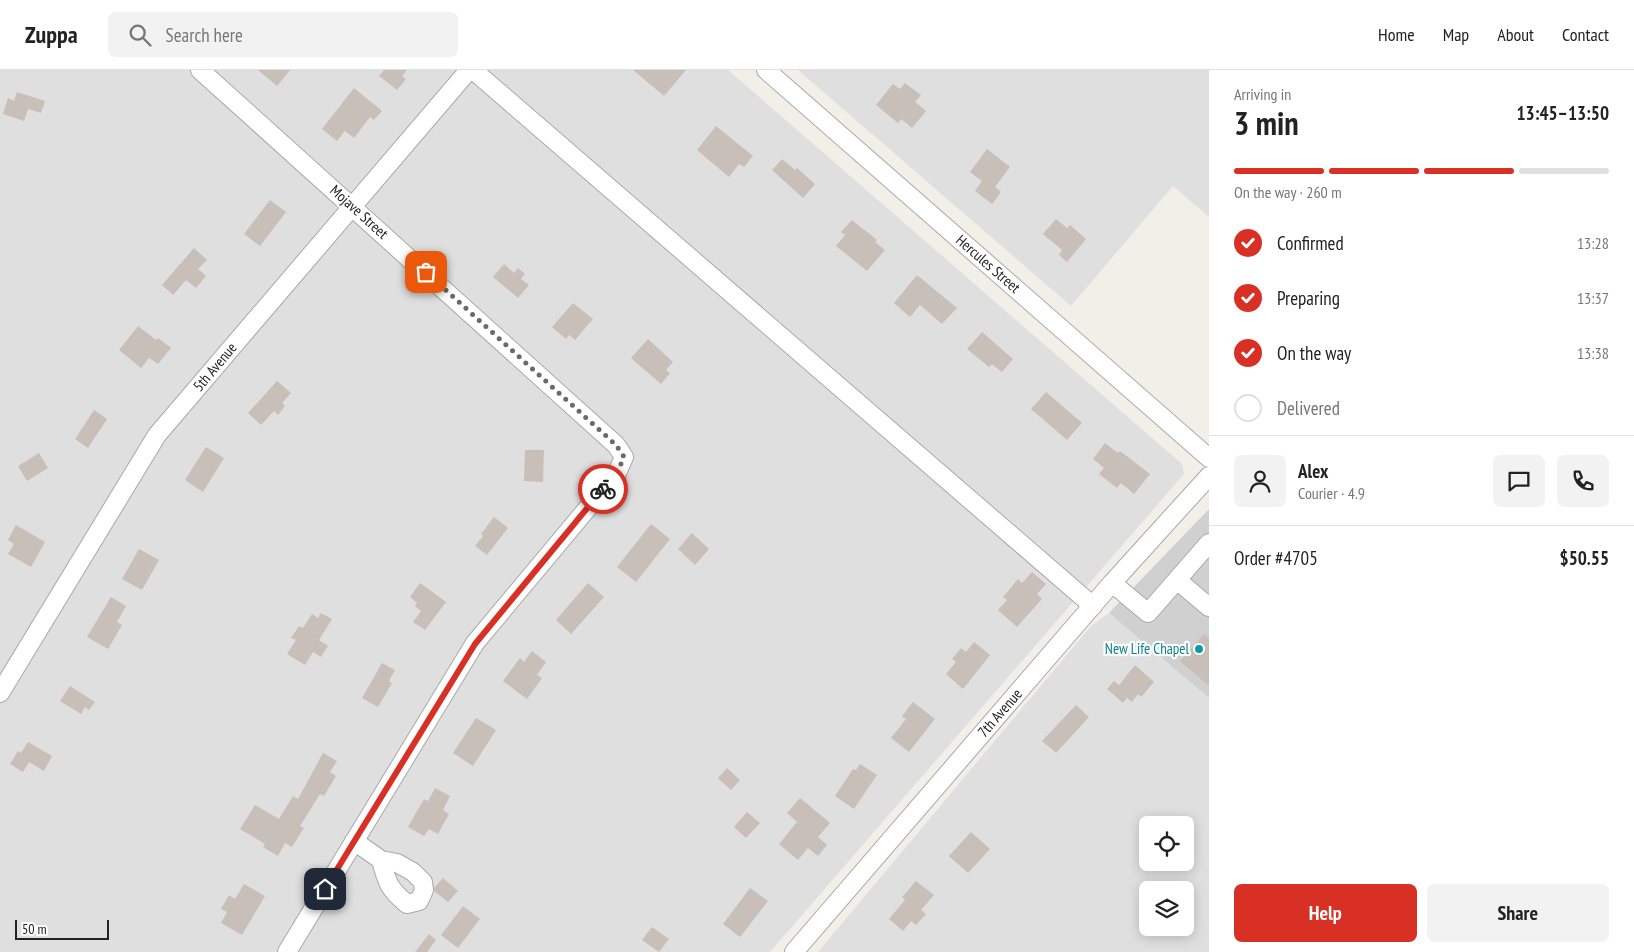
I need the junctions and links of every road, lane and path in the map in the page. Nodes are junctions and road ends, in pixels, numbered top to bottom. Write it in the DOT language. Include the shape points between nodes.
graph roads {
  1 [pos="200,70"];
  2 [pos="469,70"];
  3 [pos="473,70"];
  4 [pos="766,70"];
  5 [pos="352,206"];
  6 [pos="1209,458"];
  7 [pos="1209,476"];
  8 [pos="1209,543"];
  9 [pos="1177,580"];
  10 [pos="1112,583"];
  11 [pos="1093,606"];
  12 [pos="1209,608"];
  13 [pos="0,693"];
  14 [pos="354,841"];
  15 [pos="382,860"];
  16 [pos="287,952"];
  17 [pos="794,952"];
  1 -- 5 [label="street, Mojave Street"];
  2 -- 5 [label="street, 5th Avenue"];
  3 -- 11 [label="street"];
  4 -- 6 [label="street, Hercules Street"];
  5 -- 13 [label="street, 5th Avenue" via="157,435"];
  5 -- 14 [label="street, Mojave Street" via="616,445 624,457 617,473 475,644"];
  7 -- 10 [label="street, 7th Avenue"];
  8 -- 9 [label="street"];
  9 -- 10 [label="street" via="1148,613"];
  9 -- 12 [label="street"];
  10 -- 11 [label="street, 7th Avenue"];
  11 -- 17 [label="street, 7th Avenue"];
  14 -- 15 [label="street"];
  14 -- 16 [label="street"];
}
